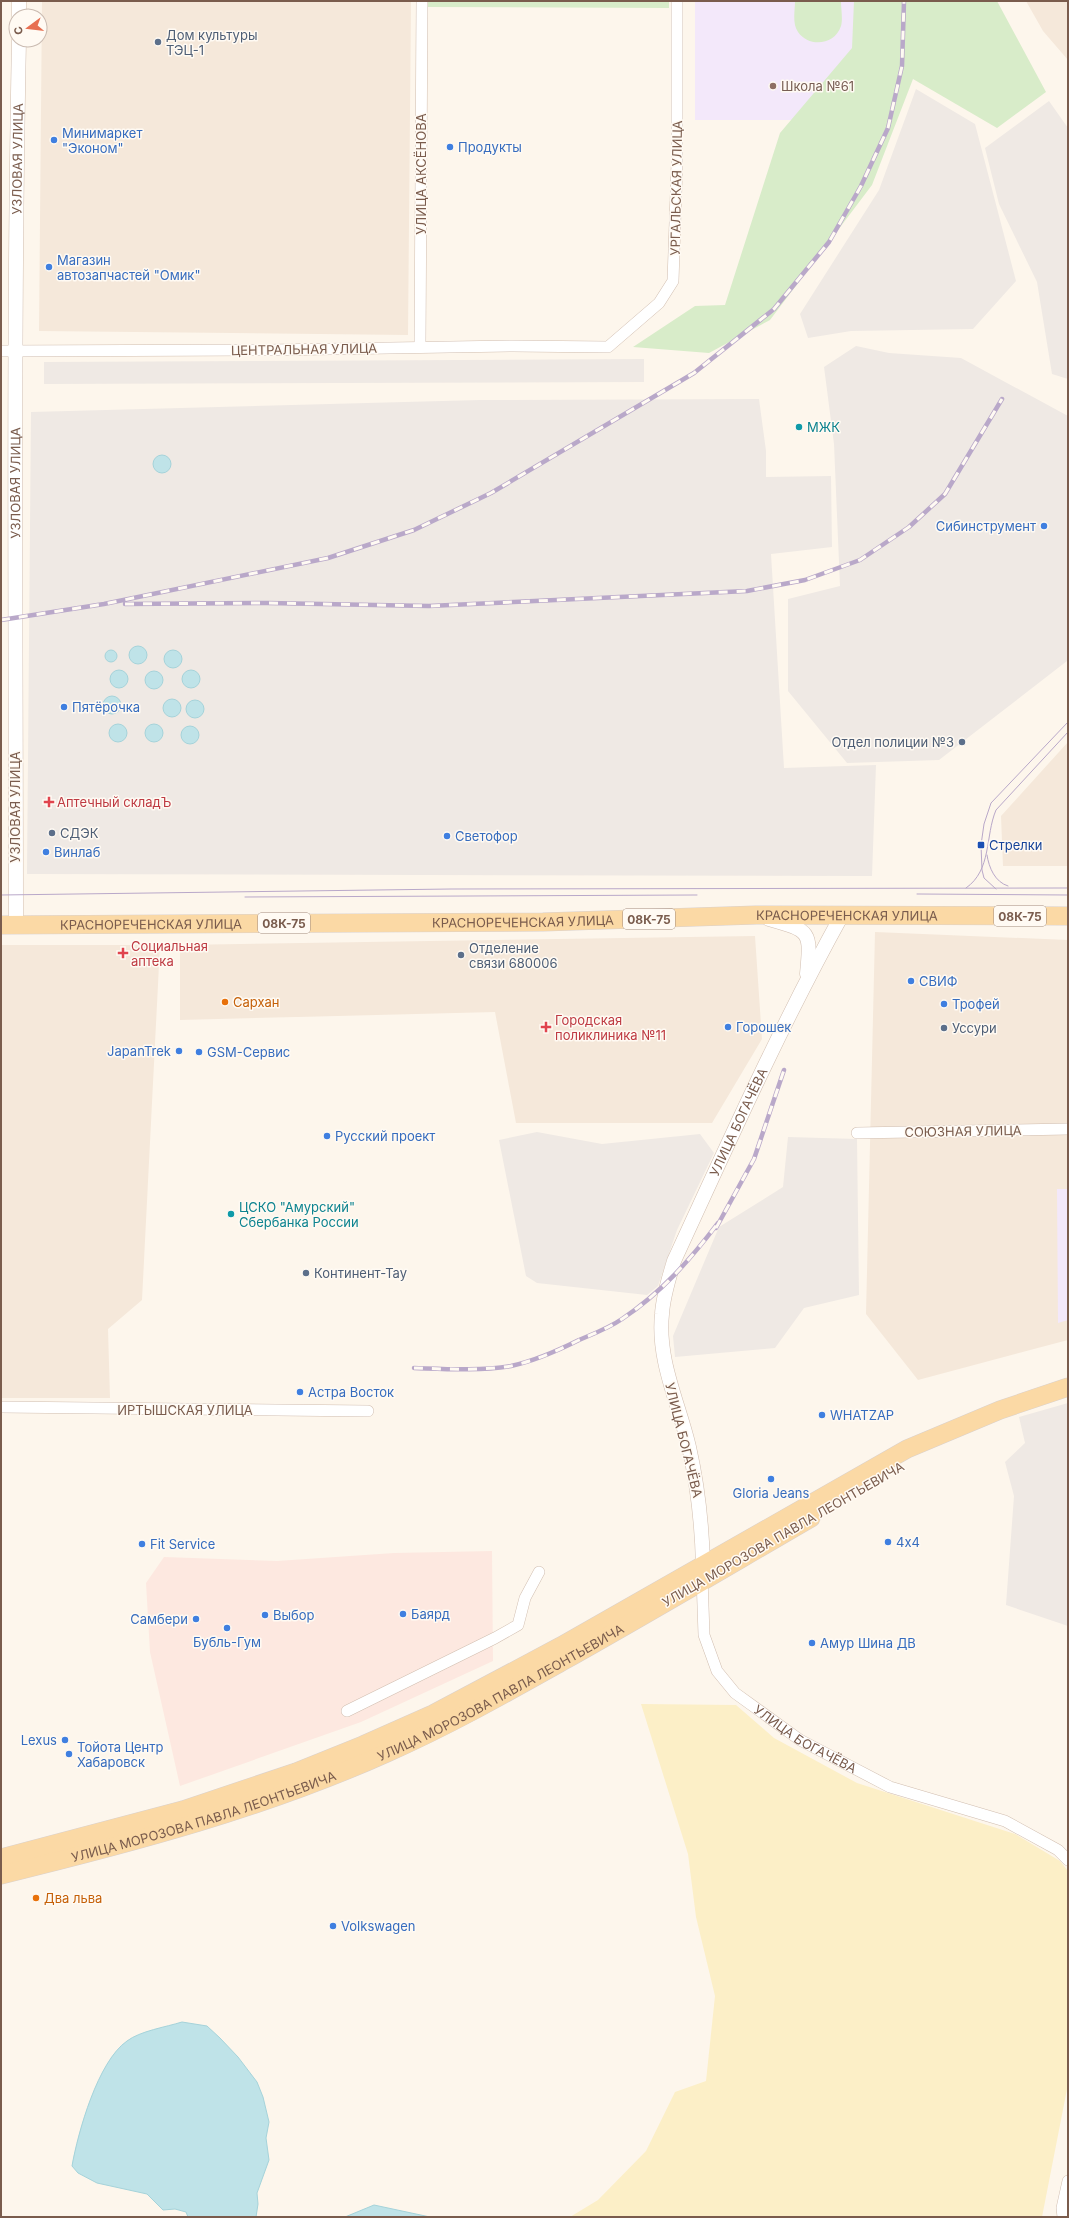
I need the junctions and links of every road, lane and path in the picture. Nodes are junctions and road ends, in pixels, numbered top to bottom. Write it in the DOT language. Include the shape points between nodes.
graph roads {
  1 [pos="422,1"];
  2 [pos="677,1"];
  3 [pos="19,48"];
  4 [pos="420,347"];
  5 [pos="608,347"];
  6 [pos="1,350"];
  7 [pos="16,350"];
  8 [pos="756,915"];
  9 [pos="842,915"];
  10 [pos="1068,916"];
  11 [pos="9,925"];
  12 [pos="807,979"];
  13 [pos="1068,1128"];
  14 [pos="857,1133"];
  15 [pos="1068,1387"];
  16 [pos="1,1407"];
  17 [pos="368,1411"];
  18 [pos="539,1572"];
  19 [pos="703,1573"];
  20 [pos="347,1711"];
  21 [pos="1,1858"];
  22 [pos="1068,1860"];
  23 [pos="1,1875"];
  24 [pos="1068,2181"];
  25 [pos="1063,2217"];
  1 -- 4 [label="street, УЛИЦА АКСЁНОВА"];
  2 -- 5 [label="street, УРГАЛЬСКАЯ УЛИЦА" via="677,164 673,281 659,303"];
  3 -- 7 [label="street, УЗЛОВАЯ УЛИЦА"];
  4 -- 5 [label="street, ЦЕНТРАЛЬНАЯ УЛИЦА"];
  4 -- 7 [label="street, ЦЕНТРАЛЬНАЯ УЛИЦА"];
  6 -- 7 [label="street, ЦЕНТРАЛЬНАЯ УЛИЦА"];
  7 -- 11 [label="street, УЗЛОВАЯ УЛИЦА"];
  8 -- 9 [label="main road, КРАСНОРЕЧЕНСКАЯ УЛИЦА / 08К-75"];
  8 -- 11 [label="main road, КРАСНОРЕЧЕНСКАЯ УЛИЦА / 08К-75" via="543,922"];
  8 -- 12 [label="street" via="798,927 804,932 809,944"];
  9 -- 10 [label="main road, КРАСНОРЕЧЕНСКАЯ УЛИЦА / 08К-75"];
  9 -- 12 [label="street, УЛИЦА БОГАЧЁВА"];
  12 -- 19 [label="street, УЛИЦА БОГАЧЁВА" via="757,1079 674,1260 662,1313 665,1362 689,1447 701,1508"];
  13 -- 14 [label="street, СОЮЗНАЯ УЛИЦА"];
  15 -- 19 [label="main road, УЛИЦА МОРОЗОВА ПАВЛА ЛЕОНТЬЕВИЧА" via="963,1425 907,1449"];
  16 -- 17 [label="street, ИРТЫШСКАЯ УЛИЦА"];
  18 -- 20 [label="street" via="525,1598 518,1625"];
  19 -- 21 [label="main road, УЛИЦА МОРОЗОВА ПАВЛА ЛЕОНТЬЕВИЧА" via="462,1698 363,1745 296,1772 183,1810"];
  19 -- 22 [label="street, УЛИЦА БОГАЧЁВА" via="704,1635 717,1671 735,1693 800,1740 890,1788 1005,1821 1058,1850"];
  19 -- 23 [label="main road, УЛИЦА МОРОЗОВА ПАВЛА ЛЕОНТЬЕВИЧА" via="482,1707 355,1766 198,1823"];
  24 -- 25 [label="street" via="1062,2208"];
}
